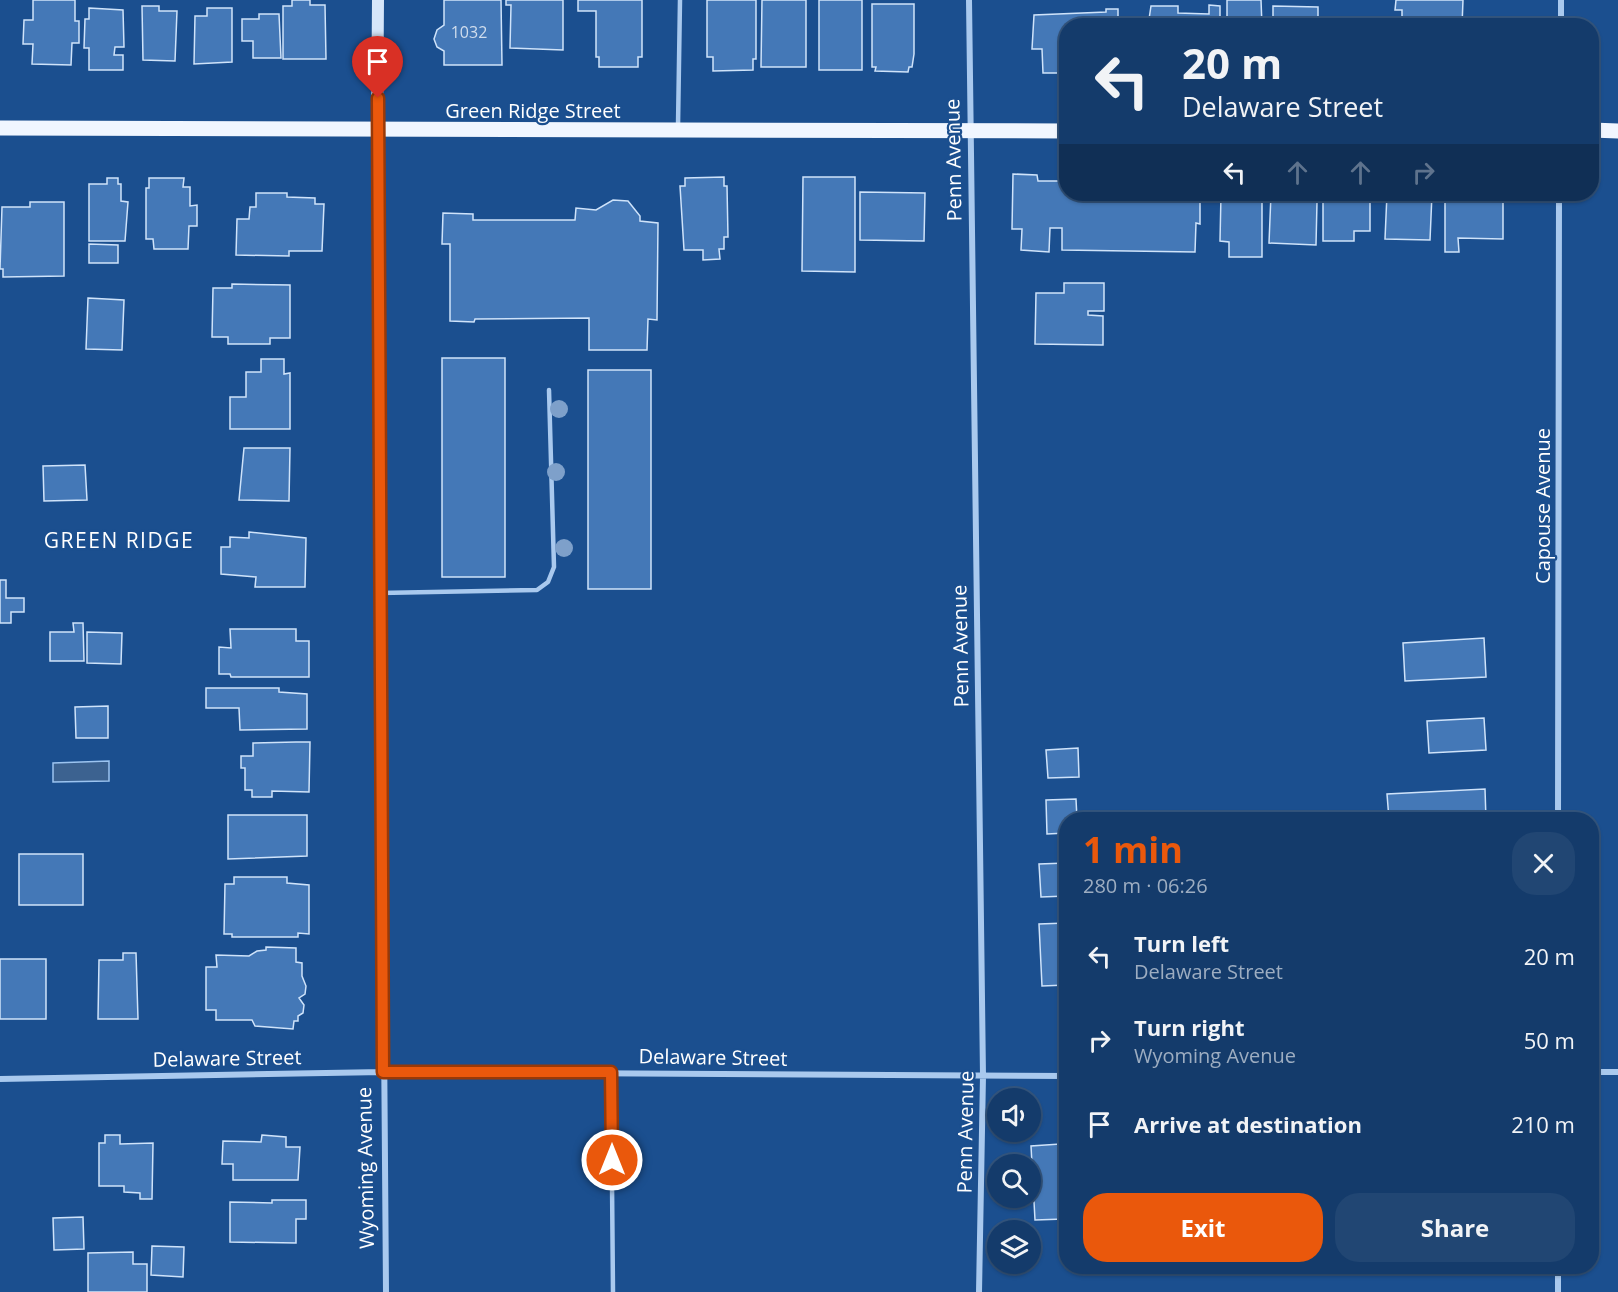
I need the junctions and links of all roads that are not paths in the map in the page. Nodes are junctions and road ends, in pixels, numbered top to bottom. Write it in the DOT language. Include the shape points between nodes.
graph roads {
  1 [pos="378,0"];
  2 [pos="680,0"];
  3 [pos="969,0"];
  4 [pos="1561,0"];
  5 [pos="1561,18"];
  6 [pos="0,128"];
  7 [pos="678,130"];
  8 [pos="1599,130"];
  9 [pos="1618,130"];
  10 [pos="377,131"];
  11 [pos="969,131"];
  12 [pos="1059,131"];
  13 [pos="1559,201"];
  14 [pos="549,390"];
  15 [pos="380,593"];
  16 [pos="1558,812"];
  17 [pos="383,1072"];
  18 [pos="611,1072"];
  19 [pos="1599,1072"];
  20 [pos="1618,1072"];
  21 [pos="983,1076"];
  22 [pos="1059,1076"];
  23 [pos="0,1079"];
  24 [pos="1558,1274"];
  25 [pos="386,1292"];
  26 [pos="613,1292"];
  27 [pos="979,1292"];
  28 [pos="1558,1292"];
  1 -- 10 [label="main road, Wyoming Avenue"];
  2 -- 7 [label="lane"];
  3 -- 11 [label="street, Penn Avenue"];
  4 -- 5 [label="street"];
  6 -- 10 [label="main road, Green Ridge Street"];
  7 -- 10 [label="main road, Green Ridge Street"];
  7 -- 11 [label="main road, Green Ridge Street"];
  8 -- 9 [label="main road"];
  10 -- 15 [label="street, Wyoming Avenue"];
  11 -- 12 [label="main road, Green Ridge Street"];
  11 -- 21 [label="street, Penn Avenue"];
  13 -- 16 [label="street, Capouse Avenue"];
  14 -- 15 [label="lane" via="554,567 548,582 537,590"];
  15 -- 17 [label="street, Wyoming Avenue"];
  17 -- 18 [label="street, Delaware Street"];
  17 -- 23 [label="street, Delaware Street"];
  17 -- 25 [label="street, Wyoming Avenue"];
  18 -- 21 [label="street, Delaware Street"];
  18 -- 26 [label="lane"];
  19 -- 20 [label="street"];
  21 -- 22 [label="street, Delaware Street"];
  21 -- 27 [label="street, Penn Avenue"];
  24 -- 28 [label="street"];
}
